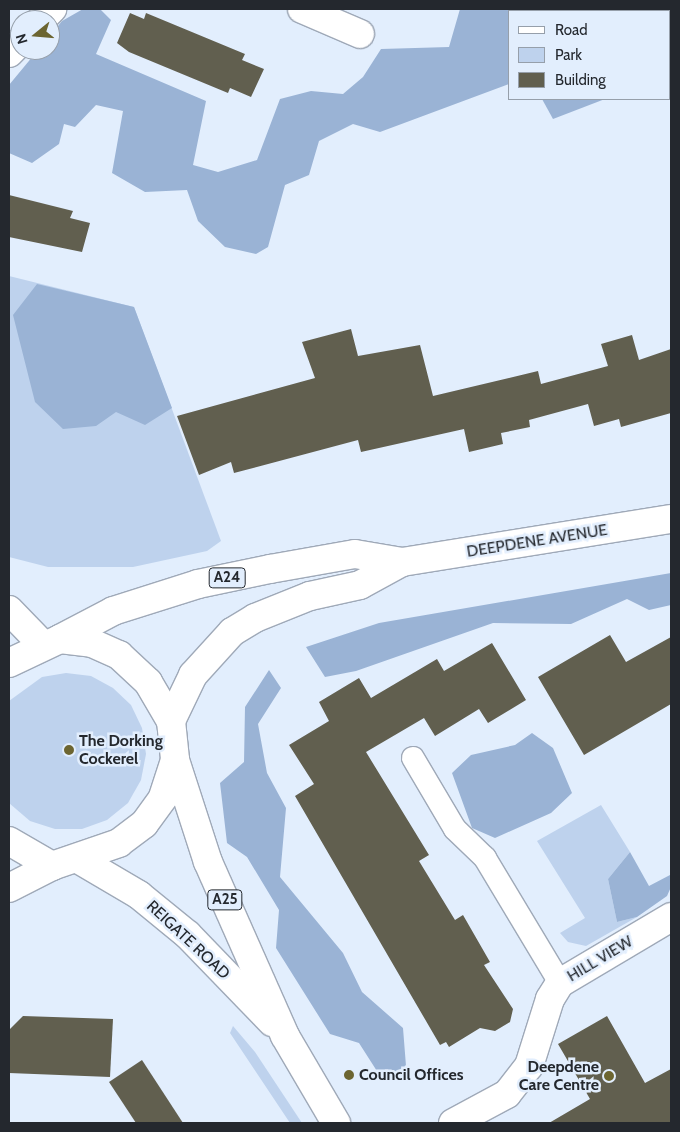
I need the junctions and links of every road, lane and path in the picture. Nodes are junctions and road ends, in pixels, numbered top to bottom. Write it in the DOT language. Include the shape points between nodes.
graph roads {
  1 [pos="302,9"];
  2 [pos="360,34"];
  3 [pos="671,519"];
  4 [pos="402,562"];
  5 [pos="9,610"];
  6 [pos="51,641"];
  7 [pos="9,663"];
  8 [pos="171,721"];
  9 [pos="413,758"];
  10 [pos="175,760"];
  11 [pos="9,841"];
  12 [pos="78,859"];
  13 [pos="52,866"];
  14 [pos="9,888"];
  15 [pos="671,916"];
  16 [pos="560,983"];
  17 [pos="285,1036"];
  18 [pos="336,1123"];
  19 [pos="454,1123"];
  1 -- 2 [label="main road"];
  3 -- 4 [label="main road, DEEPDENE AVENUE / A24"];
  4 -- 6 [label="main road, A24" via="355,554 204,583 113,611"];
  4 -- 8 [label="main road, A24" via="360,585 310,596 255,618 232,632 193,675"];
  5 -- 6 [label="main road"];
  6 -- 7 [label="main road"];
  6 -- 8 [label="main road" via="92,643 119,655 148,682"];
  8 -- 10 [label="main road"];
  9 -- 16 [label="lane" via="454,828 485,858"];
  10 -- 12 [label="main road" via="163,798 144,824 119,843"];
  10 -- 17 [label="main road, REIGATE ROAD / A25" via="208,862"];
  11 -- 13 [label="main road"];
  12 -- 13 [label="main road"];
  12 -- 17 [label="main road, REIGATE ROAD / A25" via="139,895 188,935"];
  13 -- 14 [label="main road"];
  15 -- 16 [label="main road, HILL VIEW"];
  16 -- 19 [label="main road, HILL VIEW" via="550,999 529,1066 508,1094"];
  17 -- 18 [label="main road, REIGATE ROAD / A25"];
}
